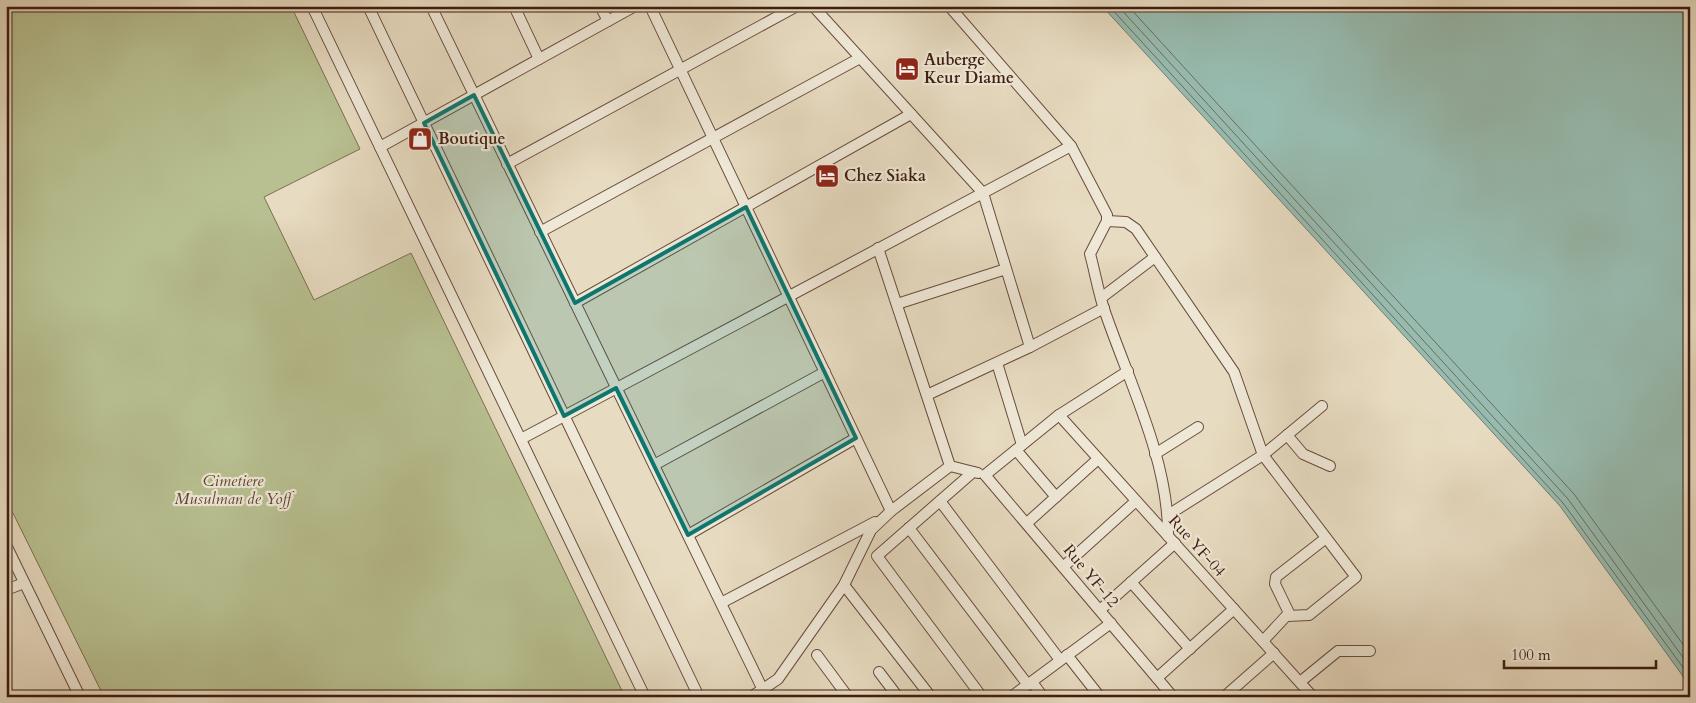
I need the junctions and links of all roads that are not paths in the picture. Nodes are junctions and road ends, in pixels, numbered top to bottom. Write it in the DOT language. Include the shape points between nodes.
graph roads {
  1 [pos="312,6"];
  2 [pos="368,6"];
  3 [pos="431,6"];
  4 [pos="514,6"];
  5 [pos="600,6"];
  6 [pos="635,6"];
  7 [pos="650,6"];
  8 [pos="797,6"];
  9 [pos="813,6"];
  10 [pos="949,6"];
  11 [pos="608,21"];
  12 [pos="860,58"];
  13 [pos="539,59"];
  14 [pos="680,70"];
  15 [pos="474,95"];
  16 [pos="911,114"];
  17 [pos="424,123"];
  18 [pos="713,138"];
  19 [pos="1071,146"];
  20 [pos="380,147"];
  21 [pos="507,164"];
  22 [pos="983,193"];
  23 [pos="746,206"];
  24 [pos="1107,221"];
  25 [pos="540,232"];
  26 [pos="878,248"];
  27 [pos="1155,257"];
  28 [pos="1006,269"];
  29 [pos="788,296"];
  30 [pos="575,302"];
  31 [pos="1103,303"];
  32 [pos="897,304"];
  33 [pos="1030,347"];
  34 [pos="997,363"];
  35 [pos="1128,371"];
  36 [pos="824,372"];
  37 [pos="616,388"];
  38 [pos="927,395"];
  39 [pos="1322,406"];
  40 [pos="1059,415"];
  41 [pos="564,416"];
  42 [pos="1198,427"];
  43 [pos="1287,435"];
  44 [pos="856,438"];
  45 [pos="521,439"];
  46 [pos="1019,448"];
  47 [pos="1155,454"];
  48 [pos="1263,455"];
  49 [pos="1098,459"];
  50 [pos="654,465"];
  51 [pos="950,466"];
  52 [pos="1330,466"];
  53 [pos="973,472"];
  54 [pos="985,475"];
  55 [pos="1056,497"];
  56 [pos="940,501"];
  57 [pos="1136,501"];
  58 [pos="888,514"];
  59 [pos="1168,515"];
  60 [pos="1026,523"];
  61 [pos="909,528"];
  62 [pos="688,535"];
  63 [pos="1326,538"];
  64 [pos="1171,539"];
  65 [pos="6,545"];
  66 [pos="1063,567"];
  67 [pos="1131,582"];
  68 [pos="24,583"];
  69 [pos="844,585"];
  70 [pos="6,590"];
  71 [pos="721,603"];
  72 [pos="1234,609"];
  73 [pos="1100,610"];
  74 [pos="1288,616"];
  75 [pos="1110,622"];
  76 [pos="1263,640"];
  77 [pos="1190,648"];
  78 [pos="1370,651"];
  79 [pos="1274,654"];
  80 [pos="817,655"];
  81 [pos="1064,658"];
  82 [pos="879,672"];
  83 [pos="1157,678"];
  84 [pos="1300,682"];
  85 [pos="1030,683"];
  86 [pos="763,690"];
  87 [pos="80,697"];
  88 [pos="645,697"];
  89 [pos="699,697"];
  90 [pos="751,697"];
  91 [pos="848,697"];
  92 [pos="898,697"];
  93 [pos="931,697"];
  94 [pos="982,697"];
  95 [pos="1011,697"];
  96 [pos="1043,697"];
  97 [pos="1100,697"];
  98 [pos="1173,697"];
  99 [pos="1224,697"];
  100 [pos="1313,697"];
  1 -- 20 [label="street"];
  2 -- 17 [label="street"];
  3 -- 15 [label="street"];
  4 -- 13 [label="street"];
  5 -- 11 [label="street"];
  6 -- 11 [label="street"];
  7 -- 14 [label="street"];
  8 -- 14 [label="street"];
  9 -- 12 [label="street"];
  10 -- 19 [label="street"];
  11 -- 13 [label="street"];
  12 -- 16 [label="street"];
  12 -- 18 [label="street"];
  13 -- 15 [label="street"];
  14 -- 18 [label="street"];
  14 -- 21 [label="street"];
  15 -- 17 [label="street"];
  15 -- 21 [label="street"];
  16 -- 22 [label="street"];
  16 -- 23 [label="street"];
  17 -- 20 [label="street"];
  17 -- 41 [label="street"];
  18 -- 23 [label="street"];
  18 -- 25 [label="street"];
  19 -- 22 [label="street"];
  19 -- 24 [label="street" via="1107,215"];
  20 -- 45 [label="street"];
  21 -- 25 [label="street"];
  22 -- 26 [label="street"];
  22 -- 28 [label="street"];
  23 -- 29 [label="street"];
  23 -- 30 [label="street"];
  24 -- 27 [label="street" via="1131,225"];
  24 -- 31 [label="street" via="1090,254"];
  25 -- 30 [label="street"];
  26 -- 29 [label="street"];
  26 -- 32 [label="street"];
  27 -- 31 [label="street"];
  27 -- 48 [label="street" via="1234,372"];
  28 -- 32 [label="street"];
  28 -- 33 [label="street"];
  29 -- 36 [label="street"];
  29 -- 37 [label="street"];
  30 -- 37 [label="street"];
  31 -- 33 [label="street"];
  31 -- 35 [label="street"];
  32 -- 38 [label="street"];
  33 -- 34 [label="street"];
  34 -- 38 [label="street"];
  34 -- 46 [label="street"];
  35 -- 40 [label="street"];
  35 -- 47 [label="street"];
  36 -- 44 [label="street"];
  36 -- 50 [label="street"];
  37 -- 41 [label="street"];
  37 -- 50 [label="street"];
  38 -- 51 [label="street"];
  39 -- 43 [label="street"];
  40 -- 46 [label="street"];
  40 -- 49 [label="street, Rue YF-04"];
  41 -- 45 [label="street"];
  41 -- 89 [label="street"];
  42 -- 47 [label="street"];
  43 -- 48 [label="street"];
  43 -- 52 [label="street" via="1311,459"];
  44 -- 58 [label="street"];
  44 -- 62 [label="street"];
  45 -- 88 [label="street"];
  46 -- 54 [label="street"];
  46 -- 55 [label="street"];
  47 -- 59 [label="street"];
  48 -- 59 [label="street"];
  48 -- 63 [label="street"];
  49 -- 55 [label="street"];
  49 -- 57 [label="street, Rue YF-04"];
  50 -- 62 [label="street"];
  51 -- 53 [label="street"];
  51 -- 58 [label="street"];
  53 -- 54 [label="street"];
  53 -- 56 [label="street"];
  54 -- 60 [label="street, Rue YF-12"];
  55 -- 60 [label="street"];
  56 -- 61 [label="street"];
  56 -- 81 [label="street"];
  57 -- 64 [label="street, Rue YF-04"];
  57 -- 66 [label="street"];
  58 -- 69 [label="street" via="871,530"];
  58 -- 71 [label="street"];
  59 -- 64 [label="street"];
  60 -- 66 [label="street, Rue YF-12"];
  61 -- 85 [label="street"];
  61 -- 94 [label="street" via="877,556"];
  62 -- 71 [label="street"];
  63 -- 74 [label="street" via="1275,580"];
  63 -- 74 [label="street" via="1356,577 1309,615"];
  64 -- 67 [label="street"];
  64 -- 72 [label="street, Rue YF-04"];
  65 -- 68 [label="street"];
  66 -- 73 [label="street, Rue YF-12"];
  67 -- 73 [label="street"];
  67 -- 77 [label="street"];
  68 -- 70 [label="street"];
  68 -- 87 [label="street"];
  69 -- 86 [label="street" via="778,679"];
  69 -- 93 [label="street"];
  71 -- 86 [label="street"];
  72 -- 76 [label="street, Rue YF-04"];
  72 -- 77 [label="street"];
  73 -- 75 [label="street, Rue YF-12"];
  74 -- 76 [label="street"];
  75 -- 81 [label="street"];
  75 -- 83 [label="street, Rue YF-12"];
  76 -- 79 [label="street, Rue YF-04"];
  77 -- 83 [label="street"];
  78 -- 84 [label="street" via="1338,651"];
  79 -- 84 [label="street, Rue YF-04"];
  79 -- 99 [label="street"];
  80 -- 91 [label="street"];
  81 -- 85 [label="street"];
  81 -- 97 [label="street"];
  82 -- 92 [label="street"];
  83 -- 98 [label="street, Rue YF-12"];
  84 -- 100 [label="street, Rue YF-04"];
  85 -- 95 [label="street"];
  85 -- 96 [label="street"];
  86 -- 90 [label="street"];
}
